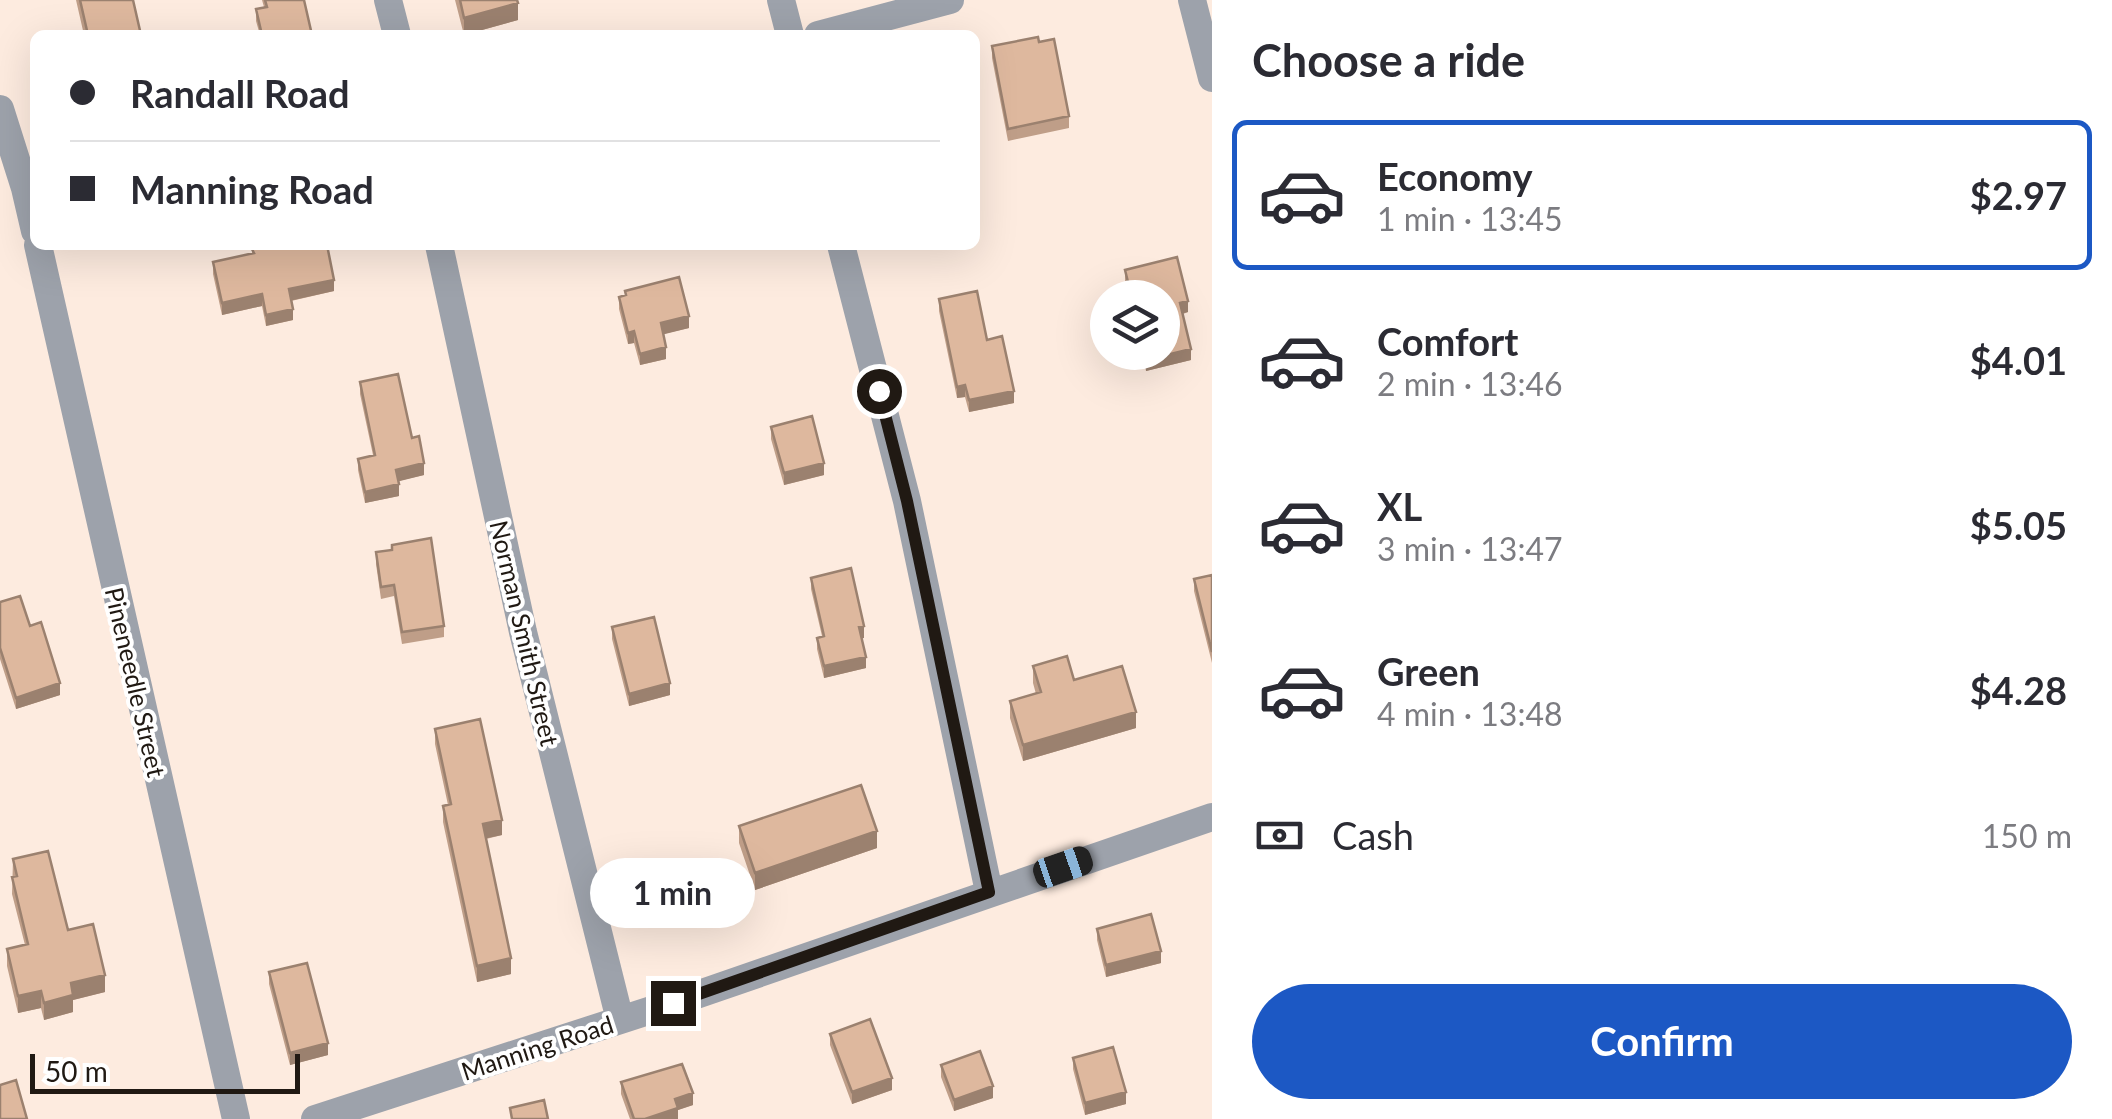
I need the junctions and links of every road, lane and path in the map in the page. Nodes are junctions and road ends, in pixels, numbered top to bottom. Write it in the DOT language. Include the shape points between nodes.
graph roads {
  1 [pos="388,0"];
  2 [pos="781,0"];
  3 [pos="950,0"];
  4 [pos="1192,0"];
  5 [pos="396,30"];
  6 [pos="789,30"];
  7 [pos="837,30"];
  8 [pos="1212,78"];
  9 [pos="0,109"];
  10 [pos="30,187"];
  11 [pos="39,250"];
  12 [pos="440,250"];
  13 [pos="842,250"];
  14 [pos="1212,817"];
  15 [pos="989,892"];
  16 [pos="620,1020"];
  17 [pos="236,1119"];
  18 [pos="316,1119"];
  1 -- 5 [label="street"];
  2 -- 6 [label="street"];
  3 -- 7 [label="street"];
  4 -- 8 [label="street"];
  9 -- 10 [label="street"];
  11 -- 17 [label="street, Pineneedle Street"];
  12 -- 16 [label="street, Norman Smith Street" via="523,632"];
  13 -- 15 [label="street" via="907,501"];
  14 -- 15 [label="street, Manning Road"];
  15 -- 16 [label="street, Manning Road"];
  16 -- 18 [label="street, Manning Road"];
}
